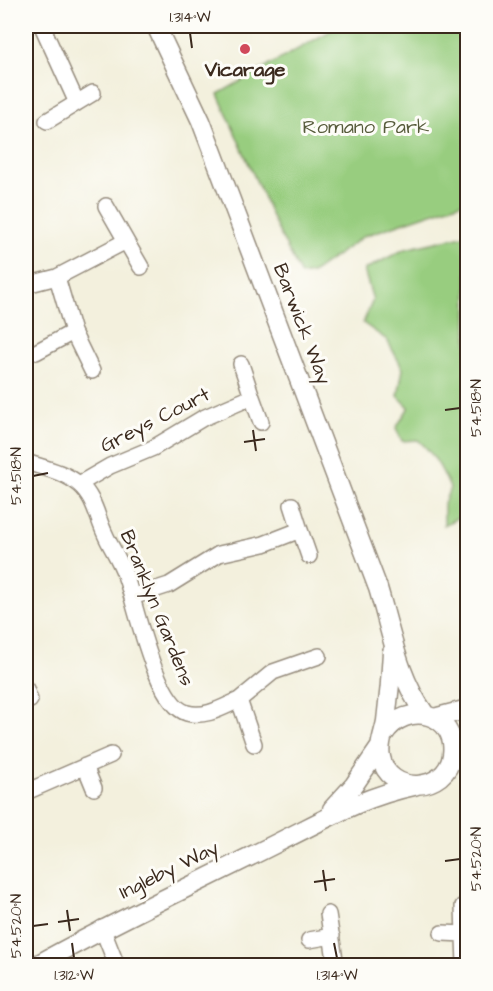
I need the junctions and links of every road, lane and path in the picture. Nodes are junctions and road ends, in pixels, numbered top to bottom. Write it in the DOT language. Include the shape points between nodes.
graph roads {
  1 [pos="42,26"];
  2 [pos="156,26"];
  3 [pos="93,93"];
  4 [pos="77,103"];
  5 [pos="47,121"];
  6 [pos="106,206"];
  7 [pos="126,241"];
  8 [pos="141,267"];
  9 [pos="57,276"];
  10 [pos="26,285"];
  11 [pos="73,332"];
  12 [pos="36,352"];
  13 [pos="241,364"];
  14 [pos="92,370"];
  15 [pos="252,397"];
  16 [pos="261,422"];
  17 [pos="26,462"];
  18 [pos="79,484"];
  19 [pos="292,506"];
  20 [pos="300,530"];
  21 [pos="309,556"];
  22 [pos="132,597"];
  23 [pos="393,644"];
  24 [pos="319,656"];
  25 [pos="239,700"];
  26 [pos="468,709"];
  27 [pos="429,716"];
  28 [pos="382,740"];
  29 [pos="468,742"];
  30 [pos="254,744"];
  31 [pos="111,755"];
  32 [pos="451,760"];
  33 [pos="85,766"];
  34 [pos="414,786"];
  35 [pos="94,788"];
  36 [pos="26,792"];
  37 [pos="325,817"];
  38 [pos="463,906"];
  39 [pos="328,914"];
  40 [pos="102,928"];
  41 [pos="442,933"];
  42 [pos="465,934"];
  43 [pos="332,936"];
  44 [pos="309,940"];
  45 [pos="34,966"];
  46 [pos="117,966"];
  47 [pos="336,966"];
  48 [pos="465,966"];
  1 -- 4 [label="street"];
  2 -- 23 [label="street, Barwick Way" via="201,121 378,588"];
  3 -- 4 [label="street"];
  4 -- 5 [label="street"];
  6 -- 7 [label="street"];
  7 -- 8 [label="street"];
  7 -- 9 [label="street"];
  9 -- 10 [label="street"];
  9 -- 11 [label="street"];
  11 -- 12 [label="street"];
  11 -- 14 [label="street"];
  13 -- 15 [label="street"];
  15 -- 16 [label="street"];
  15 -- 18 [label="street, Greys Court" via="202,418 153,448"];
  17 -- 18 [label="street, Branklyn Gardens"];
  18 -- 22 [label="street, Branklyn Gardens" via="90,496"];
  19 -- 20 [label="street"];
  20 -- 21 [label="street"];
  20 -- 22 [label="street" via="264,544 219,554 169,585"];
  22 -- 25 [label="street, Branklyn Gardens" via="147,650 177,708 185,713 207,714"];
  23 -- 27 [label="street, Barwick Way" via="409,689"];
  23 -- 28 [label="street, Barwick Way"];
  24 -- 25 [label="street, Branklyn Gardens" via="273,672"];
  25 -- 30 [label="street"];
  26 -- 27 [label="street"];
  27 -- 28 [label="street" via="401,717"];
  27 -- 32 [label="street" via="442,724 452,741"];
  28 -- 34 [label="street" via="385,769 403,784"];
  28 -- 37 [label="street, Ingleby Way" via="354,785"];
  29 -- 32 [label="street"];
  31 -- 33 [label="street"];
  32 -- 34 [label="street" via="441,777"];
  33 -- 35 [label="street"];
  33 -- 36 [label="street"];
  34 -- 37 [label="street, Ingleby Way" via="361,800"];
  37 -- 40 [label="street, Ingleby Way"];
  38 -- 42 [label="street"];
  39 -- 43 [label="street"];
  40 -- 45 [label="street, Ingleby Way"];
  40 -- 46 [label="street"];
  41 -- 42 [label="street"];
  42 -- 48 [label="street"];
  43 -- 44 [label="street"];
  43 -- 47 [label="street"];
}
